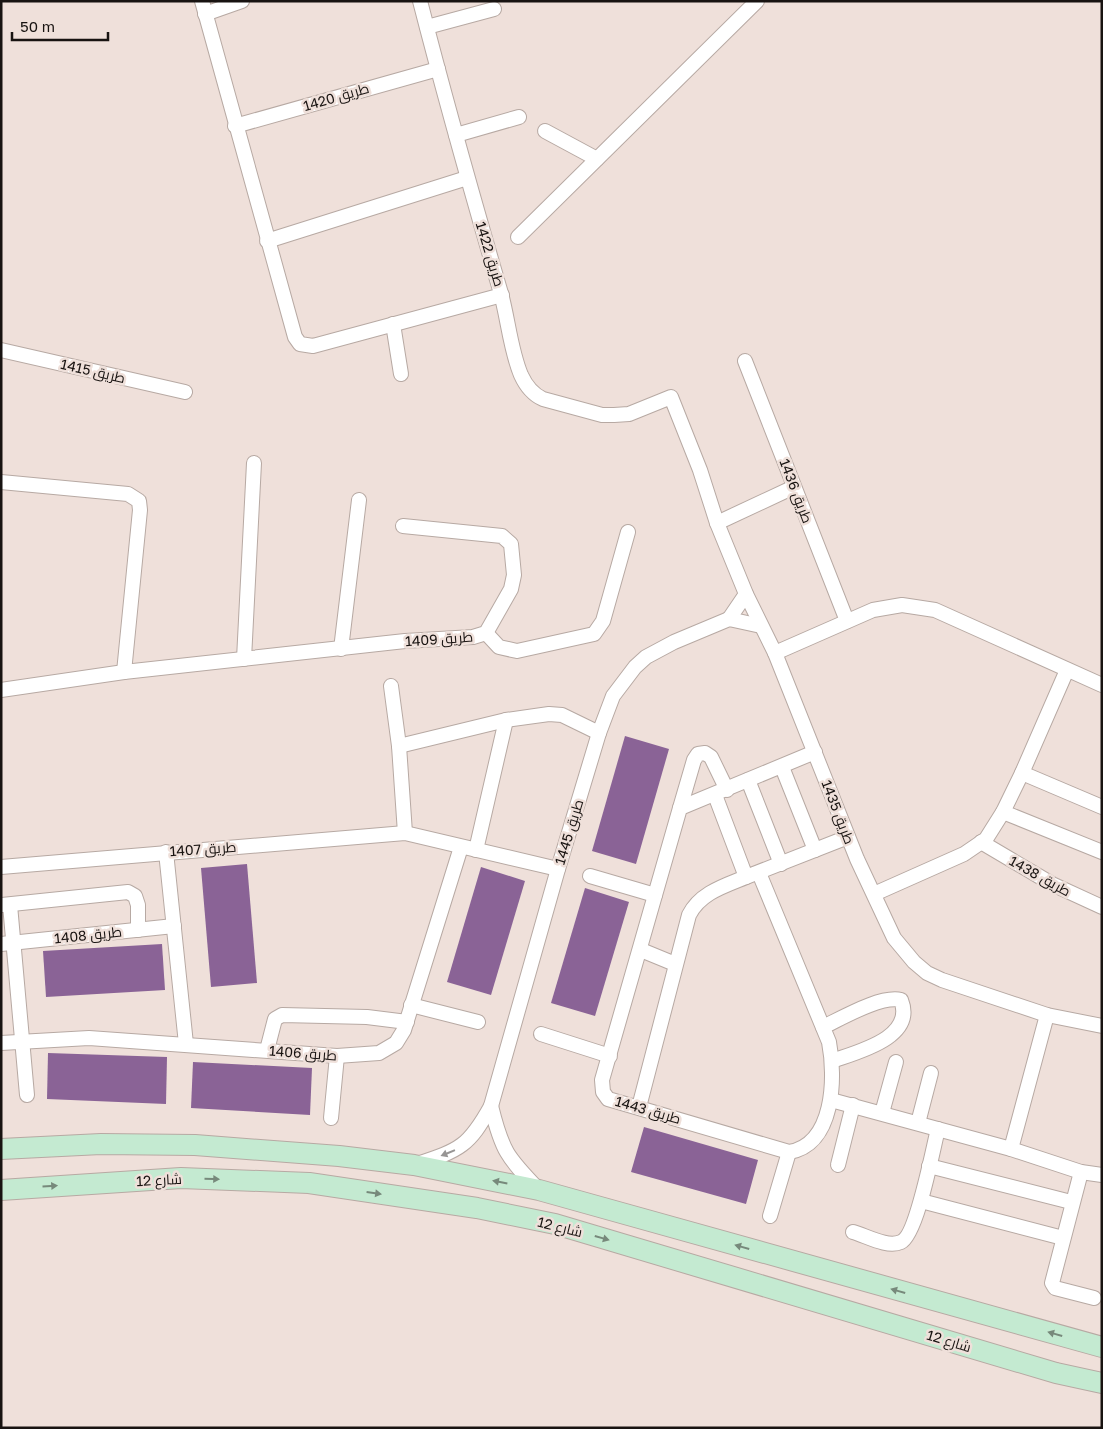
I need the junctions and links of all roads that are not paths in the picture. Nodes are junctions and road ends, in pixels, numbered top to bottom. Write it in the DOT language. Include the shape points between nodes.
graph roads {
  1 [pos="242,1"];
  2 [pos="420,1"];
  3 [pos="757,1"];
  4 [pos="203,8"];
  5 [pos="494,9"];
  6 [pos="427,27"];
  7 [pos="438,69"];
  8 [pos="519,117"];
  9 [pos="234,126"];
  10 [pos="545,131"];
  11 [pos="456,135"];
  12 [pos="597,159"];
  13 [pos="467,178"];
  14 [pos="518,237"];
  15 [pos="267,241"];
  16 [pos="502,295"];
  17 [pos="393,324"];
  18 [pos="1,350"];
  19 [pos="745,361"];
  20 [pos="401,374"];
  21 [pos="185,392"];
  22 [pos="254,463"];
  23 [pos="700,470"];
  24 [pos="1,482"];
  25 [pos="794,487"];
  26 [pos="360,500"];
  27 [pos="717,522"];
  28 [pos="403,526"];
  29 [pos="628,532"];
  30 [pos="746,594"];
  31 [pos="729,619"];
  32 [pos="847,621"];
  33 [pos="761,626"];
  34 [pos="486,633"];
  35 [pos="342,649"];
  36 [pos="775,653"];
  37 [pos="244,659"];
  38 [pos="1067,670"];
  39 [pos="124,672"];
  40 [pos="1102,685"];
  41 [pos="391,686"];
  42 [pos="1,690"];
  43 [pos="506,720"];
  44 [pos="599,733"];
  45 [pos="399,746"];
  46 [pos="815,752"];
  47 [pos="782,766"];
  48 [pos="1022,773"];
  49 [pos="748,780"];
  50 [pos="721,792"];
  51 [pos="1102,807"];
  52 [pos="680,808"];
  53 [pos="1003,812"];
  54 [pos="405,833"];
  55 [pos="848,837"];
  56 [pos="982,842"];
  57 [pos="461,847"];
  58 [pos="476,850"];
  59 [pos="815,850"];
  60 [pos="166,852"];
  61 [pos="1102,852"];
  62 [pos="781,864"];
  63 [pos="1,867"];
  64 [pos="558,869"];
  65 [pos="752,875"];
  66 [pos="590,876"];
  67 [pos="874,894"];
  68 [pos="656,895"];
  69 [pos="6,905"];
  70 [pos="1102,907"];
  71 [pos="174,926"];
  72 [pos="138,930"];
  73 [pos="7,944"];
  74 [pos="641,950"];
  75 [pos="675,964"];
  76 [pos="411,1005"];
  77 [pos="1047,1015"];
  78 [pos="407,1022"];
  79 [pos="478,1022"];
  80 [pos="1102,1026"];
  81 [pos="822,1027"];
  82 [pos="541,1034"];
  83 [pos="23,1041"];
  84 [pos="1,1043"];
  85 [pos="186,1044"];
  86 [pos="267,1050"];
  87 [pos="337,1056"];
  88 [pos="610,1056"];
  89 [pos="832,1061"];
  90 [pos="896,1062"];
  91 [pos="931,1073"];
  92 [pos="27,1095"];
  93 [pos="831,1100"];
  94 [pos="853,1105"];
  95 [pos="491,1106"];
  96 [pos="639,1107"];
  97 [pos="882,1114"];
  98 [pos="331,1118"];
  99 [pos="918,1123"];
  100 [pos="938,1129"];
  101 [pos="10,1148"];
  102 [pos="1011,1149"];
  103 [pos="788,1152"];
  104 [pos="1,1158"];
  105 [pos="414,1165"];
  106 [pos="838,1165"];
  107 [pos="929,1166"];
  108 [pos="1081,1172"];
  109 [pos="1102,1175"];
  110 [pos="1,1190"];
  111 [pos="539,1190"];
  112 [pos="921,1201"];
  113 [pos="1071,1202"];
  114 [pos="770,1216"];
  115 [pos="853,1232"];
  116 [pos="1063,1238"];
  117 [pos="1094,1298"];
  118 [pos="1102,1348"];
  119 [pos="1056,1372"];
  120 [pos="1102,1383"];
  121 [pos="1102,1392"];
  1 -- 4 [label="street"];
  2 -- 6 [label="street, طريق 1422"];
  3 -- 12 [label="street"];
  4 -- 9 [label="street"];
  5 -- 6 [label="street"];
  6 -- 7 [label="street, طريق 1422"];
  7 -- 9 [label="street, طريق 1420"];
  7 -- 11 [label="street, طريق 1422"];
  8 -- 11 [label="street"];
  9 -- 15 [label="street"];
  10 -- 12 [label="street"];
  11 -- 13 [label="street, طريق 1422"];
  12 -- 14 [label="street"];
  13 -- 15 [label="street"];
  13 -- 16 [label="street, طريق 1422"];
  15 -- 17 [label="street" via="295,337 300,344 313,346"];
  16 -- 17 [label="street"];
  16 -- 23 [label="street, طريق 1422" via="520,373 534,395 602,415 629,414 671,397"];
  17 -- 20 [label="street"];
  18 -- 21 [label="street, طريق 1415"];
  19 -- 25 [label="street, طريق 1436"];
  22 -- 37 [label="street"];
  23 -- 27 [label="street, طريق 1435"];
  24 -- 39 [label="street" via="128,494 139,501"];
  25 -- 27 [label="street"];
  25 -- 32 [label="street, طريق 1436"];
  26 -- 35 [label="street"];
  27 -- 30 [label="street, طريق 1435"];
  28 -- 34 [label="street, طريق 1409" via="502,536 511,544 514,562 511,588"];
  29 -- 34 [label="street" via="603,621 594,634 517,651 499,647"];
  30 -- 31 [label="street"];
  30 -- 33 [label="street, طريق 1435"];
  31 -- 33 [label="street"];
  31 -- 44 [label="street, طريق 1445" via="646,657 613,696"];
  32 -- 36 [label="street"];
  32 -- 38 [label="street" via="873,610 902,605 935,610"];
  33 -- 36 [label="street, طريق 1435"];
  34 -- 35 [label="street, طريق 1409" via="473,637"];
  35 -- 37 [label="street, طريق 1409"];
  36 -- 46 [label="street, طريق 1435"];
  37 -- 39 [label="street, طريق 1409"];
  38 -- 40 [label="street"];
  38 -- 48 [label="street"];
  39 -- 42 [label="street, طريق 1409"];
  41 -- 45 [label="street"];
  43 -- 44 [label="street" via="534,715 562,716"];
  43 -- 45 [label="street"];
  43 -- 58 [label="street"];
  44 -- 64 [label="street, طريق 1445"];
  45 -- 54 [label="street"];
  46 -- 47 [label="street"];
  46 -- 55 [label="street, طريق 1435"];
  47 -- 49 [label="street"];
  47 -- 59 [label="street"];
  48 -- 51 [label="street"];
  48 -- 53 [label="street"];
  49 -- 50 [label="street"];
  49 -- 62 [label="street"];
  50 -- 52 [label="street"];
  50 -- 52 [label="street, طريق 1443" via="711,757 705,753 698,754"];
  50 -- 65 [label="street"];
  52 -- 68 [label="street, طريق 1443"];
  53 -- 56 [label="street"];
  53 -- 61 [label="street"];
  54 -- 57 [label="street, طريق 1407"];
  54 -- 60 [label="street, طريق 1407"];
  55 -- 59 [label="street"];
  55 -- 67 [label="street, طريق 1435"];
  56 -- 67 [label="street" via="964,854"];
  56 -- 70 [label="street, طريق 1438" via="1052,884"];
  57 -- 58 [label="street, طريق 1407"];
  57 -- 76 [label="street, طريق 1406"];
  58 -- 64 [label="street, طريق 1407"];
  59 -- 62 [label="street"];
  60 -- 63 [label="street, طريق 1407"];
  60 -- 71 [label="street"];
  62 -- 65 [label="street"];
  64 -- 95 [label="street, طريق 1445"];
  65 -- 75 [label="street" via="695,903"];
  65 -- 81 [label="street"];
  66 -- 68 [label="street"];
  67 -- 77 [label="street, طريق 1435" via="894,938 927,973"];
  68 -- 74 [label="street, طريق 1443"];
  69 -- 72 [label="street" via="128,892 135,896 138,905"];
  69 -- 73 [label="street"];
  71 -- 72 [label="street, طريق 1408"];
  71 -- 85 [label="street"];
  72 -- 73 [label="street, طريق 1408"];
  73 -- 83 [label="street"];
  74 -- 75 [label="street"];
  74 -- 88 [label="street, طريق 1443"];
  75 -- 96 [label="street"];
  76 -- 78 [label="street, طريق 1406"];
  76 -- 79 [label="street"];
  77 -- 80 [label="street, طريق 1435"];
  77 -- 102 [label="street"];
  78 -- 86 [label="street" via="367,1017 282,1015 275,1019"];
  78 -- 87 [label="street, طريق 1406" via="396,1043 387,1050"];
  81 -- 89 [label="street"];
  81 -- 89 [label="street" via="878,1002 894,998 901,1000 903,1006 904,1013 898,1026 886,1040"];
  82 -- 88 [label="street"];
  83 -- 84 [label="street, طريق 1406"];
  83 -- 85 [label="street, طريق 1406" via="89,1038"];
  83 -- 92 [label="street"];
  85 -- 86 [label="street, طريق 1406"];
  86 -- 87 [label="street, طريق 1406"];
  87 -- 98 [label="street"];
  88 -- 96 [label="street, طريق 1443" via="602,1080 603,1092 608,1099"];
  89 -- 93 [label="street"];
  90 -- 97 [label="street"];
  91 -- 99 [label="street"];
  93 -- 94 [label="street"];
  93 -- 103 [label="street" via="819,1132 810,1144 801,1150"];
  94 -- 97 [label="street"];
  94 -- 106 [label="street"];
  95 -- 105 [label="street, طريق 1445, one-way" via="478,1130 458,1149"];
  95 -- 111 [label="street" via="504,1151"];
  96 -- 103 [label="street, طريق 1443"];
  97 -- 99 [label="street"];
  99 -- 100 [label="street"];
  100 -- 102 [label="street"];
  100 -- 107 [label="street"];
  101 -- 104 [label="street"];
  101 -- 105 [label="street" via="101,1144 195,1145"];
  102 -- 108 [label="street"];
  103 -- 114 [label="street"];
  111 -- 105 [label="street, one-way"];
  107 -- 112 [label="street"];
  107 -- 113 [label="street"];
  108 -- 109 [label="street"];
  108 -- 113 [label="street"];
  110 -- 119 [label="street, شارع 12, one-way" via="191,1178 309,1183 477,1208 591,1235"];
  118 -- 111 [label="street, one-way"];
  112 -- 115 [label="street" via="907,1238 901,1242 888,1244"];
  112 -- 116 [label="street"];
  113 -- 116 [label="street"];
  116 -- 117 [label="street" via="1052,1283 1055,1288"];
  119 -- 120 [label="street, شارع 12"];
  119 -- 121 [label="street"];
}
